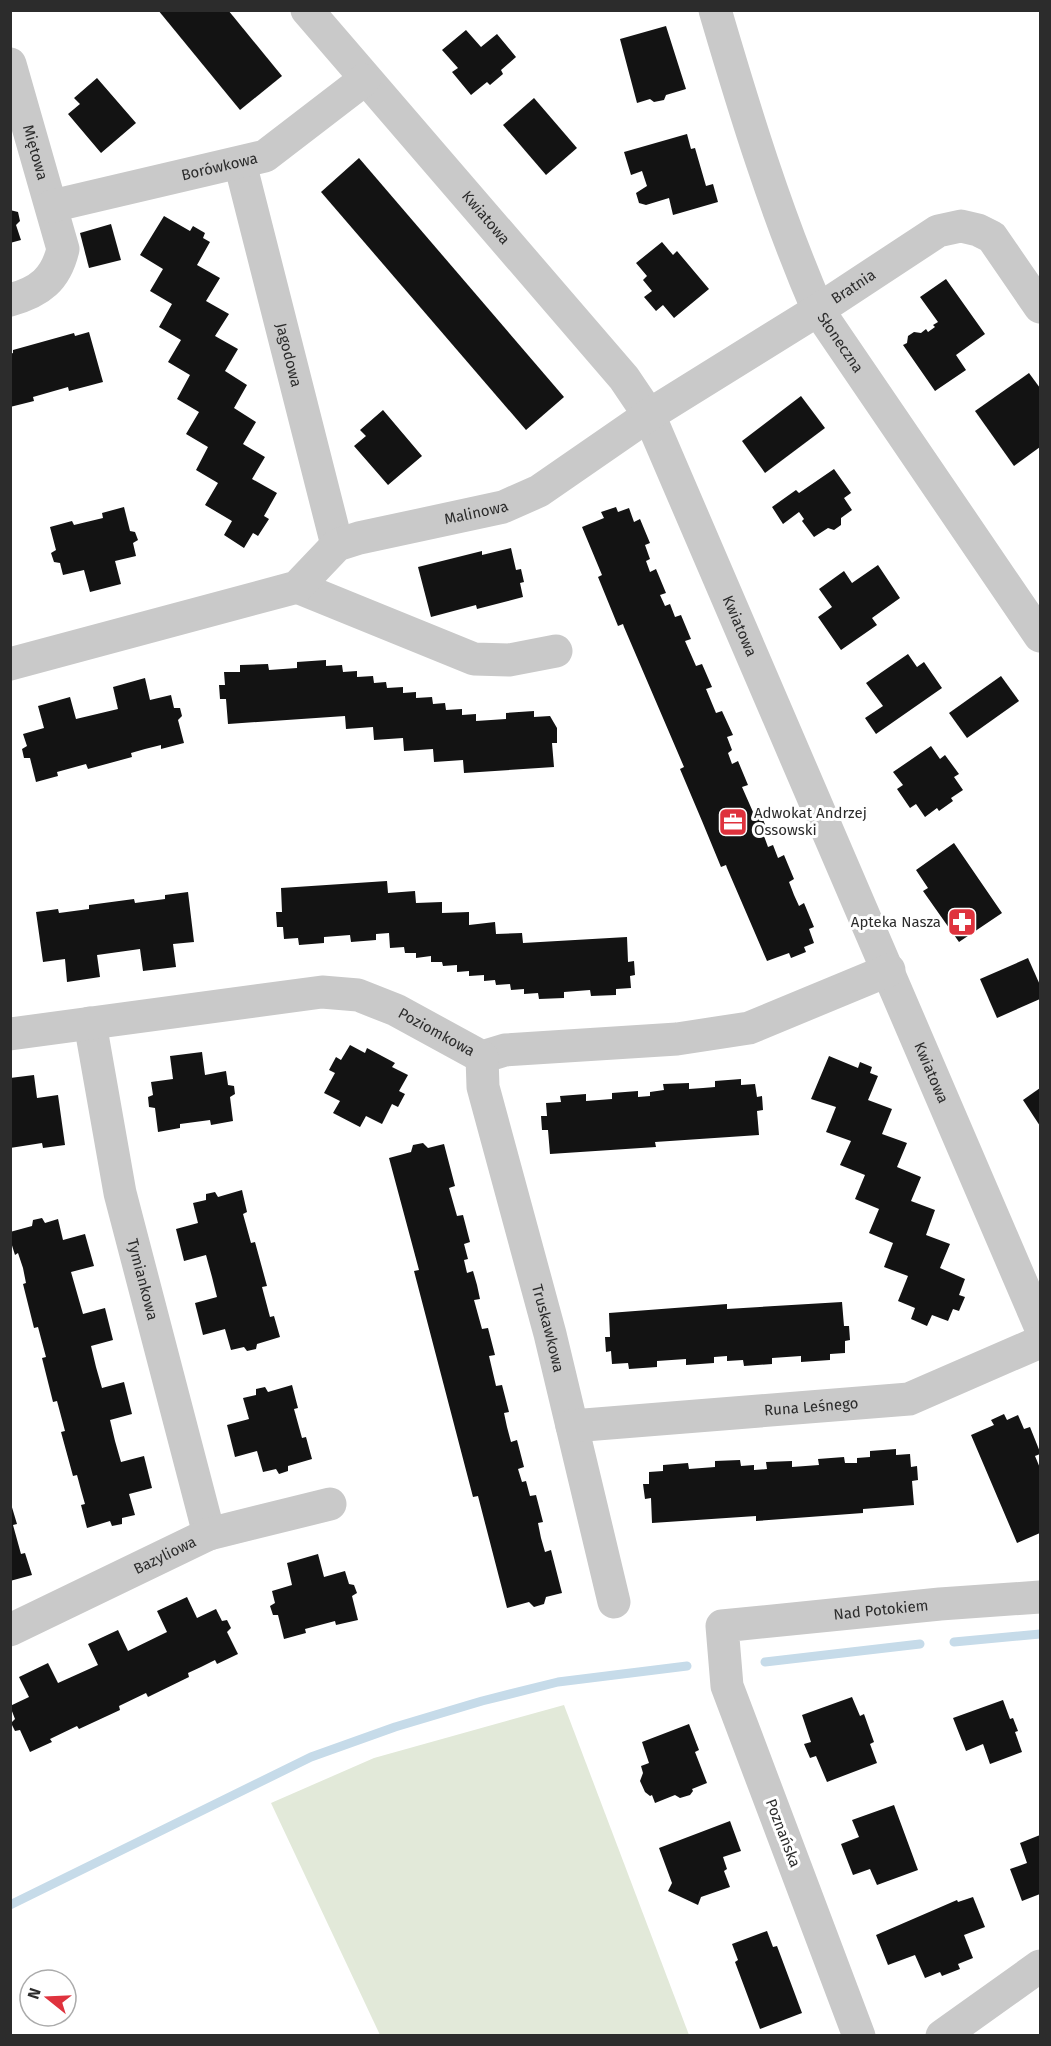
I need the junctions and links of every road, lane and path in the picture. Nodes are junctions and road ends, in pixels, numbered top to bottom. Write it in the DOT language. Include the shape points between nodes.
graph roads {
  1 [pos="307,10"];
  2 [pos="715,10"];
  3 [pos="10,64"];
  4 [pos="364,80"];
  5 [pos="240,163"];
  6 [pos="52,206"];
  7 [pos="10,300"];
  8 [pos="1041,307"];
  9 [pos="818,310"];
  10 [pos="649,415"];
  11 [pos="337,545"];
  12 [pos="297,587"];
  13 [pos="1041,636"];
  14 [pos="556,651"];
  15 [pos="10,664"];
  16 [pos="889,970"];
  17 [pos="90,1023"];
  18 [pos="10,1035"];
  19 [pos="482,1057"];
  20 [pos="1041,1326"];
  21 [pos="1041,1342"];
  22 [pos="572,1426"];
  23 [pos="330,1504"];
  24 [pos="209,1534"];
  25 [pos="1041,1597"];
  26 [pos="614,1602"];
  27 [pos="722,1626"];
  28 [pos="10,1630"];
  29 [pos="1041,1966"];
  30 [pos="859,2036"];
  31 [pos="942,2036"];
  1 -- 4 [label="street, Kwiatowa"];
  2 -- 9 [label="street, Słoneczna" via="745,113 796,260"];
  3 -- 6 [label="street, Miętowa"];
  4 -- 5 [label="street, Borówkowa" via="283,144 265,156"];
  4 -- 10 [label="street, Kwiatowa" via="624,378"];
  5 -- 6 [label="street, Borówkowa"];
  5 -- 11 [label="street, Jagodowa"];
  6 -- 7 [label="street, Miętowa" via="63,249 59,265 49,280 26,296"];
  8 -- 9 [label="street, Bratnia" via="992,237 961,226 938,231"];
  9 -- 10 [label="street, Bratnia"];
  9 -- 13 [label="street, Słoneczna"];
  10 -- 11 [label="street, Malinowa" via="539,490 503,507"];
  10 -- 16 [label="street, Kwiatowa"];
  11 -- 12 [label="street"];
  12 -- 14 [label="street" via="474,659 509,660"];
  12 -- 15 [label="street"];
  16 -- 19 [label="street, Poziomkowa" via="749,1028 677,1040 505,1050"];
  16 -- 20 [label="street, Kwiatowa"];
  17 -- 18 [label="street, Poziomkowa"];
  17 -- 19 [label="street, Poziomkowa" via="322,993 358,994"];
  17 -- 24 [label="street, Tymiankowa" via="120,1194"];
  19 -- 22 [label="street, Truskawkowa" via="483,1087"];
  21 -- 22 [label="street, Runa Leśnego" via="909,1399"];
  22 -- 26 [label="street, Truskawkowa"];
  23 -- 24 [label="street, Bazyliowa"];
  24 -- 28 [label="street, Bazyliowa"];
  25 -- 27 [label="street, Nad Potokiem"];
  27 -- 30 [label="street, Poznańska" via="727,1686"];
  29 -- 31 [label="street"];
}
